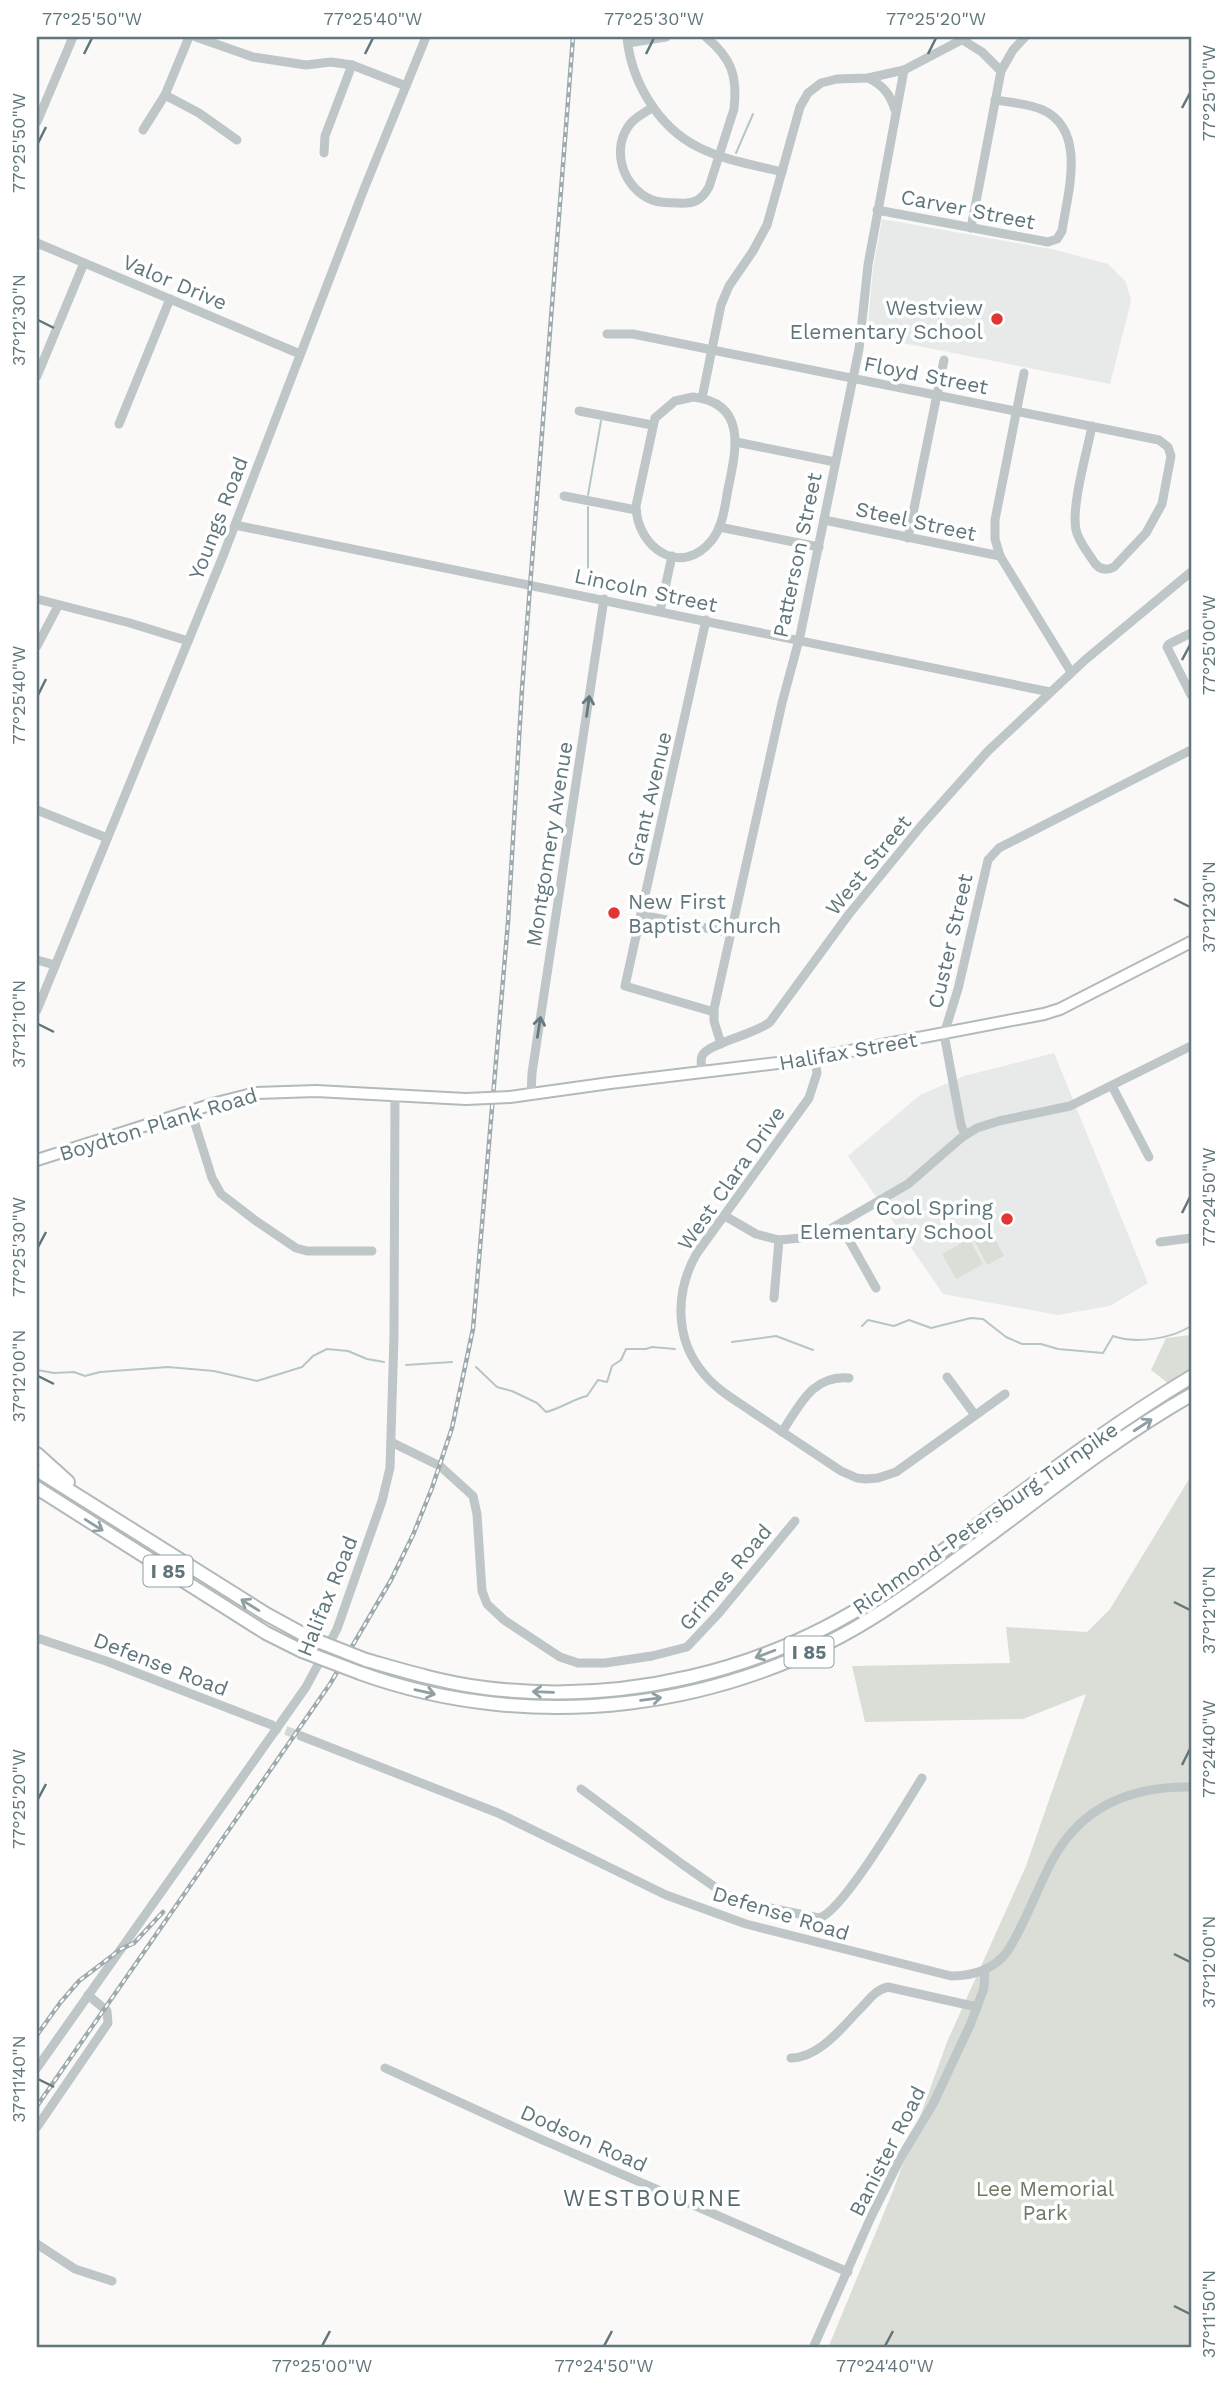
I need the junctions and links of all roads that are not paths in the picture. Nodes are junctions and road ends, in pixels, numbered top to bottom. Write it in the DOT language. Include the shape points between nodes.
graph roads {
  1 [pos="73,37"];
  2 [pos="189,37"];
  3 [pos="195,37"];
  4 [pos="426,37"];
  5 [pos="666,37"];
  6 [pos="706,37"];
  7 [pos="1025,37"];
  8 [pos="964,38"];
  9 [pos="627,40"];
  10 [pos="352,65"];
  11 [pos="904,70"];
  12 [pos="1001,71"];
  13 [pos="868,78"];
  14 [pos="406,86"];
  15 [pos="165,95"];
  16 [pos="995,100"];
  17 [pos="653,107"];
  18 [pos="896,112"];
  19 [pos="37,122"];
  20 [pos="143,130"];
  21 [pos="237,140"];
  22 [pos="324,153"];
  23 [pos="719,155"];
  24 [pos="782,172"];
  25 [pos="877,210"];
  26 [pos="971,228"];
  27 [pos="37,243"];
  28 [pos="84,263"];
  29 [pos="170,299"];
  30 [pos="607,334"];
  31 [pos="711,349"];
  32 [pos="300,354"];
  33 [pos="944,360"];
  34 [pos="1024,373"];
  35 [pos="37,376"];
  36 [pos="853,378"];
  37 [pos="937,395"];
  38 [pos="702,398"];
  39 [pos="579,411"];
  40 [pos="1017,411"];
  41 [pos="118,424"];
  42 [pos="652,425"];
  43 [pos="1092,426"];
  44 [pos="736,442"];
  45 [pos="835,463"];
  46 [pos="565,496"];
  47 [pos="636,510"];
  48 [pos="824,520"];
  49 [pos="235,525"];
  50 [pos="719,527"];
  51 [pos="908,538"];
  52 [pos="819,547"];
  53 [pos="672,556"];
  54 [pos="1000,556"];
  55 [pos="1191,572"];
  56 [pos="37,599"];
  57 [pos="604,599"];
  58 [pos="58,606"];
  59 [pos="660,611"];
  60 [pos="706,620"];
  61 [pos="1191,633"];
  62 [pos="799,639"];
  63 [pos="188,641"];
  64 [pos="37,646"];
  65 [pos="1071,672"];
  66 [pos="1050,692"];
  67 [pos="1191,695"];
  68 [pos="1191,750"];
  69 [pos="37,810"];
  70 [pos="107,838"];
  71 [pos="641,915"];
  72 [pos="731,933"];
  73 [pos="1191,943"];
  74 [pos="37,960"];
  75 [pos="55,965"];
  76 [pos="37,1010"];
  77 [pos="714,1012"];
  78 [pos="944,1034"];
  79 [pos="721,1044"];
  80 [pos="1191,1046"];
  81 [pos="815,1058"];
  82 [pos="702,1073"];
  83 [pos="1112,1086"];
  84 [pos="395,1094"];
  85 [pos="531,1095"];
  86 [pos="489,1098"];
  87 [pos="191,1111"];
  88 [pos="965,1135"];
  89 [pos="1149,1157"];
  90 [pos="37,1160"];
  91 [pos="725,1216"];
  92 [pos="840,1224"];
  93 [pos="1191,1238"];
  94 [pos="779,1240"];
  95 [pos="1160,1242"];
  96 [pos="372,1251"];
  97 [pos="876,1288"];
  98 [pos="774,1298"];
  99 [pos="947,1377"];
  100 [pos="1191,1377"];
  101 [pos="849,1378"];
  102 [pos="1005,1394"];
  103 [pos="1191,1395"];
  104 [pos="975,1415"];
  105 [pos="782,1432"];
  106 [pos="391,1442"];
  107 [pos="37,1454"];
  108 [pos="37,1469"];
  109 [pos="37,1488"];
  110 [pos="37,1495"];
  111 [pos="71,1510"];
  112 [pos="115,1518"];
  113 [pos="795,1521"];
  114 [pos="37,1638"];
  115 [pos="272,1725"];
  116 [pos="301,1736"];
  117 [pos="922,1777"];
  118 [pos="1191,1787"];
  119 [pos="581,1789"];
  120 [pos="741,1902"];
  121 [pos="734,1920"];
  122 [pos="985,1969"];
  123 [pos="88,1995"];
  124 [pos="977,2007"];
  125 [pos="791,2058"];
  126 [pos="37,2068"];
  127 [pos="384,2068"];
  128 [pos="37,2127"];
  129 [pos="37,2244"];
  130 [pos="848,2272"];
  131 [pos="112,2281"];
  132 [pos="813,2348"];
  1 -- 19 [label="street"];
  2 -- 15 [label="street"];
  3 -- 10 [label="street" via="263,59"];
  4 -- 14 [label="street, Youngs Road"];
  5 -- 9 [label="street"];
  6 -- 23 [label="street" via="730,63 735,98"];
  7 -- 12 [label="street"];
  8 -- 11 [label="street"];
  8 -- 12 [label="street"];
  9 -- 17 [label="street" via="635,72"];
  10 -- 14 [label="street"];
  10 -- 22 [label="street" via="325,136"];
  11 -- 13 [label="street"];
  11 -- 18 [label="street, Patterson Street"];
  12 -- 16 [label="street"];
  13 -- 18 [label="street" via="886,91"];
  13 -- 24 [label="street" via="830,80 808,93"];
  14 -- 32 [label="street, Youngs Road"];
  15 -- 20 [label="street"];
  15 -- 21 [label="street"];
  16 -- 26 [label="street"];
  16 -- 26 [label="street, Carver Street" via="1048,113 1069,140 1072,157 1062,231 1053,242"];
  17 -- 23 [label="street" via="688,141"];
  17 -- 23 [label="street" via="627,129 620,155 625,174 646,197 695,202 709,187"];
  18 -- 25 [label="street, Patterson Street"];
  23 -- 24 [label="street"];
  24 -- 31 [label="street" via="761,238 724,296"];
  25 -- 26 [label="street, Carver Street"];
  25 -- 36 [label="street, Patterson Street"];
  27 -- 28 [label="street, Valor Drive"];
  28 -- 29 [label="street, Valor Drive"];
  28 -- 35 [label="street"];
  29 -- 32 [label="street, Valor Drive"];
  29 -- 41 [label="street"];
  30 -- 31 [label="street, Floyd Street" via="629,333"];
  31 -- 36 [label="street, Floyd Street"];
  31 -- 38 [label="street"];
  32 -- 49 [label="street, Youngs Road"];
  33 -- 37 [label="street"];
  34 -- 40 [label="street"];
  36 -- 37 [label="street, Floyd Street"];
  36 -- 45 [label="street, Patterson Street"];
  37 -- 40 [label="street, Floyd Street"];
  37 -- 51 [label="street"];
  38 -- 42 [label="street" via="675,401 661,410"];
  38 -- 44 [label="street" via="718,404 729,416"];
  39 -- 42 [label="street"];
  40 -- 43 [label="street, Floyd Street"];
  40 -- 54 [label="street" via="995,520"];
  42 -- 47 [label="street"];
  43 -- 43 [label="street, Floyd Street" via="1075,511 1076,529 1095,564 1109,569 1152,525 1162,504 1171,460 1168,447 1159,440"];
  44 -- 45 [label="street"];
  44 -- 50 [label="street"];
  45 -- 48 [label="street, Patterson Street"];
  46 -- 47 [label="street"];
  47 -- 53 [label="street" via="648,543"];
  48 -- 51 [label="street, Steel Street"];
  48 -- 52 [label="street, Patterson Street"];
  49 -- 57 [label="street, Lincoln Street"];
  49 -- 63 [label="street, Youngs Road"];
  50 -- 52 [label="street"];
  50 -- 53 [label="street" via="702,548 684,557"];
  51 -- 54 [label="street, Steel Street"];
  52 -- 62 [label="street, Patterson Street"];
  53 -- 59 [label="street"];
  54 -- 65 [label="street"];
  55 -- 65 [label="street, West Street"];
  56 -- 58 [label="street"];
  57 -- 59 [label="street, Lincoln Street"];
  85 -- 57 [label="street, Montgomery Avenue, one-way"];
  58 -- 63 [label="street"];
  58 -- 64 [label="street"];
  59 -- 60 [label="street, Lincoln Street"];
  60 -- 62 [label="street, Lincoln Street"];
  60 -- 71 [label="street, Grant Avenue"];
  61 -- 67 [label="street" via="1167,648"];
  62 -- 66 [label="street, Lincoln Street"];
  62 -- 72 [label="street, Patterson Street"];
  63 -- 70 [label="street, Youngs Road"];
  65 -- 66 [label="street, West Street"];
  66 -- 79 [label="street, West Street" via="988,751 897,854 770,1022"];
  68 -- 78 [label="street, Custer Street" via="992,853"];
  69 -- 70 [label="street"];
  70 -- 75 [label="street, Youngs Road"];
  71 -- 72 [label="street"];
  71 -- 77 [label="street, Grant Avenue" via="625,986"];
  72 -- 77 [label="street, Patterson Street"];
  73 -- 78 [label="main road, Halifax Street" via="1060,1009"];
  74 -- 75 [label="street"];
  75 -- 76 [label="street, Youngs Road"];
  77 -- 79 [label="street, Patterson Street"];
  78 -- 81 [label="main road, Halifax Street"];
  78 -- 88 [label="street, Custer Street"];
  79 -- 82 [label="street" via="703,1054"];
  80 -- 83 [label="street"];
  81 -- 82 [label="main road, Halifax Street"];
  81 -- 91 [label="street, West Clara Drive" via="817,1073 809,1098"];
  82 -- 85 [label="main road, Halifax Street"];
  83 -- 88 [label="street" via="1070,1106 989,1123"];
  83 -- 89 [label="street"];
  84 -- 86 [label="main road, Boydton Plank Road, bridge"];
  84 -- 87 [label="main road, Boydton Plank Road" via="271,1091"];
  84 -- 106 [label="street, Halifax Road"];
  85 -- 86 [label="main road, Halifax Street, bridge"];
  87 -- 90 [label="main road, Boydton Plank Road"];
  87 -- 96 [label="street" via="212,1178 225,1198 296,1248"];
  88 -- 92 [label="street" via="908,1184"];
  91 -- 94 [label="street" via="756,1234"];
  91 -- 105 [label="street, West Clara Drive" via="686,1276 680,1300 684,1338 704,1375"];
  92 -- 94 [label="street" via="816,1235"];
  92 -- 97 [label="street"];
  93 -- 95 [label="street"];
  94 -- 98 [label="street"];
  99 -- 104 [label="street"];
  100 -- 112 [label="highway, Richmond-Petersburg Turnpike / I 85, one-way, bridge" via="1107,1431 880,1596 814,1633 746,1661 644,1686 557,1692 499,1689 366,1660 266,1614"];
  101 -- 105 [label="street" via="821,1382"];
  102 -- 104 [label="street, West Clara Drive"];
  111 -- 103 [label="highway, Richmond-Petersburg Turnpike / I 85, one-way, bridge" via="266,1633 359,1673 393,1685 511,1706 611,1705 686,1694 819,1648 882,1612"];
  104 -- 105 [label="street, West Clara Drive" via="907,1465 878,1478 849,1475"];
  106 -- 113 [label="street, Grimes Road" via="440,1466 473,1496 487,1604 560,1657 578,1663 652,1656 687,1647"];
  106 -- 123 [label="street, Halifax Road" via="384,1495 325,1657"];
  107 -- 112 [label="highway"];
  108 -- 112 [label="highway, Richmond-Petersburg Turnpike / I 85"];
  109 -- 111 [label="highway, Richmond-Petersburg Turnpike / I 85"];
  110 -- 111 [label="highway"];
  114 -- 115 [label="street, Defense Road"];
  116 -- 121 [label="street, Defense Road" via="498,1813 646,1886"];
  117 -- 120 [label="street" via="896,1822 828,1915 817,1918"];
  118 -- 122 [label="street" via="1134,1793 1086,1819 1063,1843 1007,1952"];
  119 -- 120 [label="street"];
  120 -- 121 [label="street"];
  121 -- 122 [label="street, Defense Road" via="939,1975 960,1976"];
  122 -- 124 [label="street, Banister Road" via="985,1988"];
  123 -- 126 [label="street, Halifax Road"];
  123 -- 128 [label="street" via="107,2011 108,2023"];
  124 -- 125 [label="street" via="882,1988 823,2044 810,2054"];
  124 -- 130 [label="street, Banister Road"];
  127 -- 130 [label="street, Dodson Road"];
  129 -- 131 [label="street" via="75,2269"];
  130 -- 132 [label="street, Banister Road"];
}
